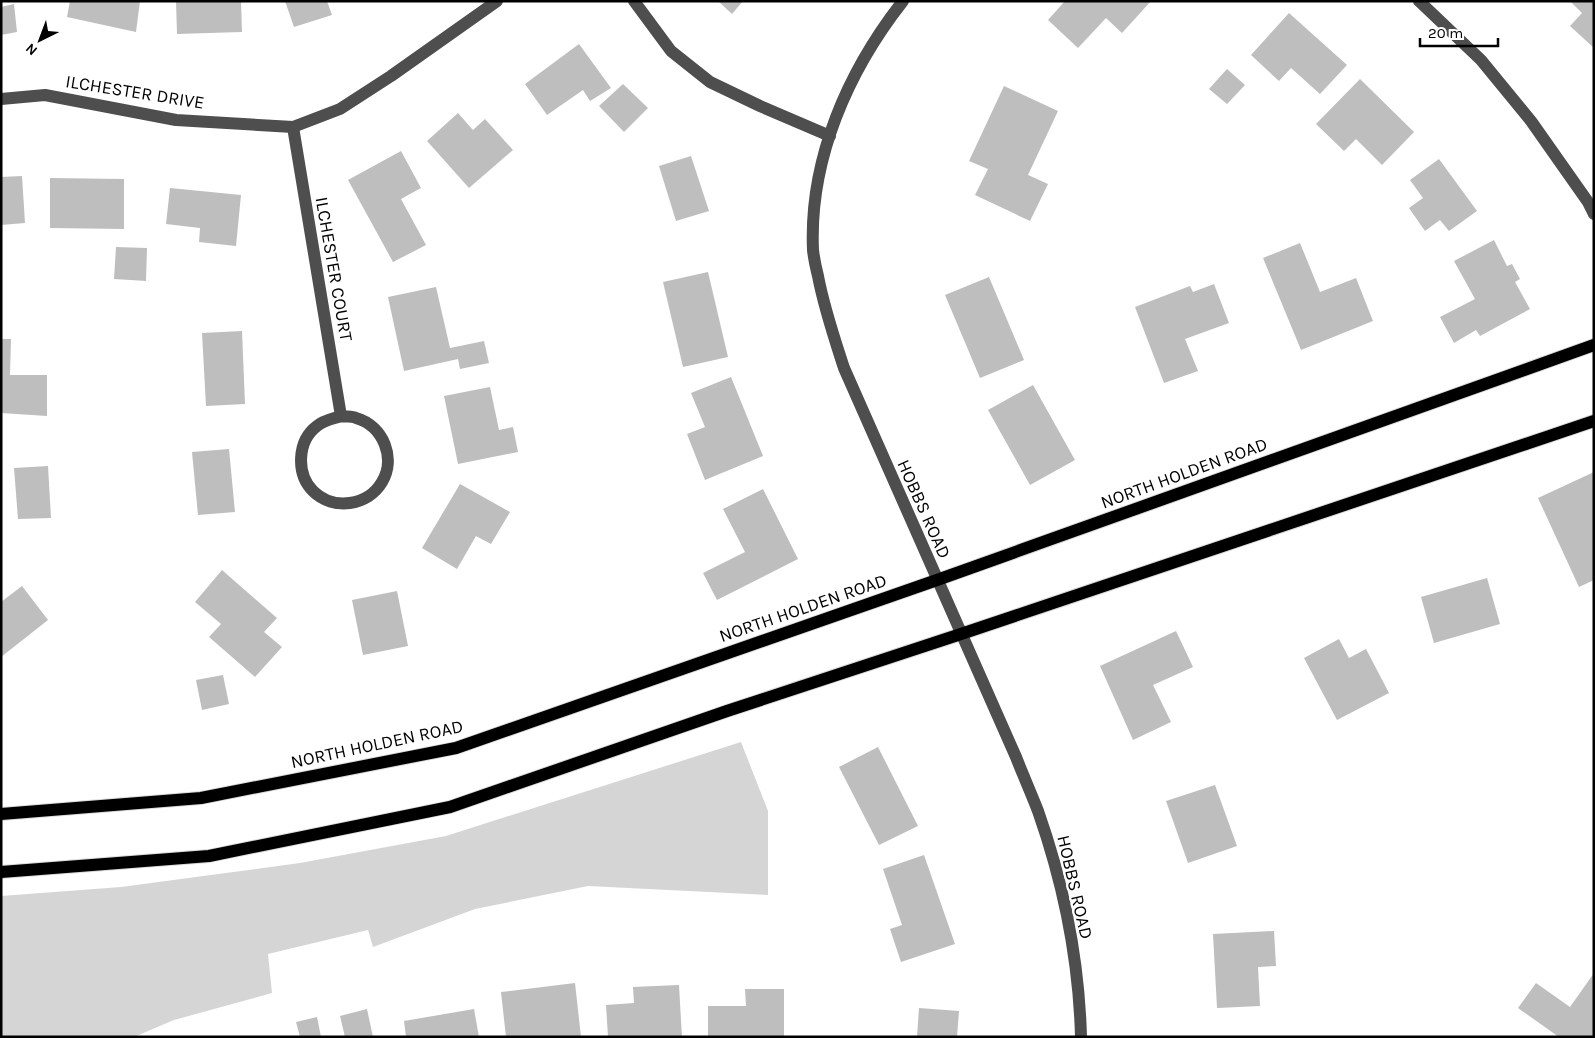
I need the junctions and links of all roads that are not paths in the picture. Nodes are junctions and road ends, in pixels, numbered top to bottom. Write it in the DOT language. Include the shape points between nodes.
graph roads {
  1 [pos="497,1"];
  2 [pos="634,1"];
  3 [pos="903,1"];
  4 [pos="1419,1"];
  5 [pos="1,99"];
  6 [pos="293,127"];
  7 [pos="830,136"];
  8 [pos="1594,214"];
  9 [pos="1594,345"];
  10 [pos="341,416"];
  11 [pos="1594,421"];
  12 [pos="936,580"];
  13 [pos="961,634"];
  14 [pos="1,814"];
  15 [pos="1,872"];
  16 [pos="1081,1037"];
  1 -- 6 [label="street, ILCHESTER DRIVE" via="340,109"];
  2 -- 7 [label="street" via="671,51 710,82"];
  3 -- 7 [label="street, HOBBS ROAD" via="884,25 850,83"];
  4 -- 8 [label="street" via="1481,60 1531,121"];
  5 -- 6 [label="street, ILCHESTER DRIVE" via="45,95 176,120"];
  6 -- 10 [label="street, ILCHESTER COURT"];
  7 -- 12 [label="street, HOBBS ROAD" via="818,185 813,251 823,305 844,368"];
  9 -- 12 [label="main road, NORTH HOLDEN ROAD"];
  10 -- 10 [label="street" via="315,427 306,438 301,451 301,466 313,491 338,504 353,504 378,489 389,462 387,447 370,424 356,417"];
  11 -- 13 [label="main road"];
  12 -- 13 [label="street, HOBBS ROAD"];
  12 -- 14 [label="main road, NORTH HOLDEN ROAD" via="456,748 201,798"];
  13 -- 15 [label="main road" via="450,806 209,856"];
  13 -- 16 [label="street, HOBBS ROAD" via="1030,792 1050,851 1071,942"];
}
